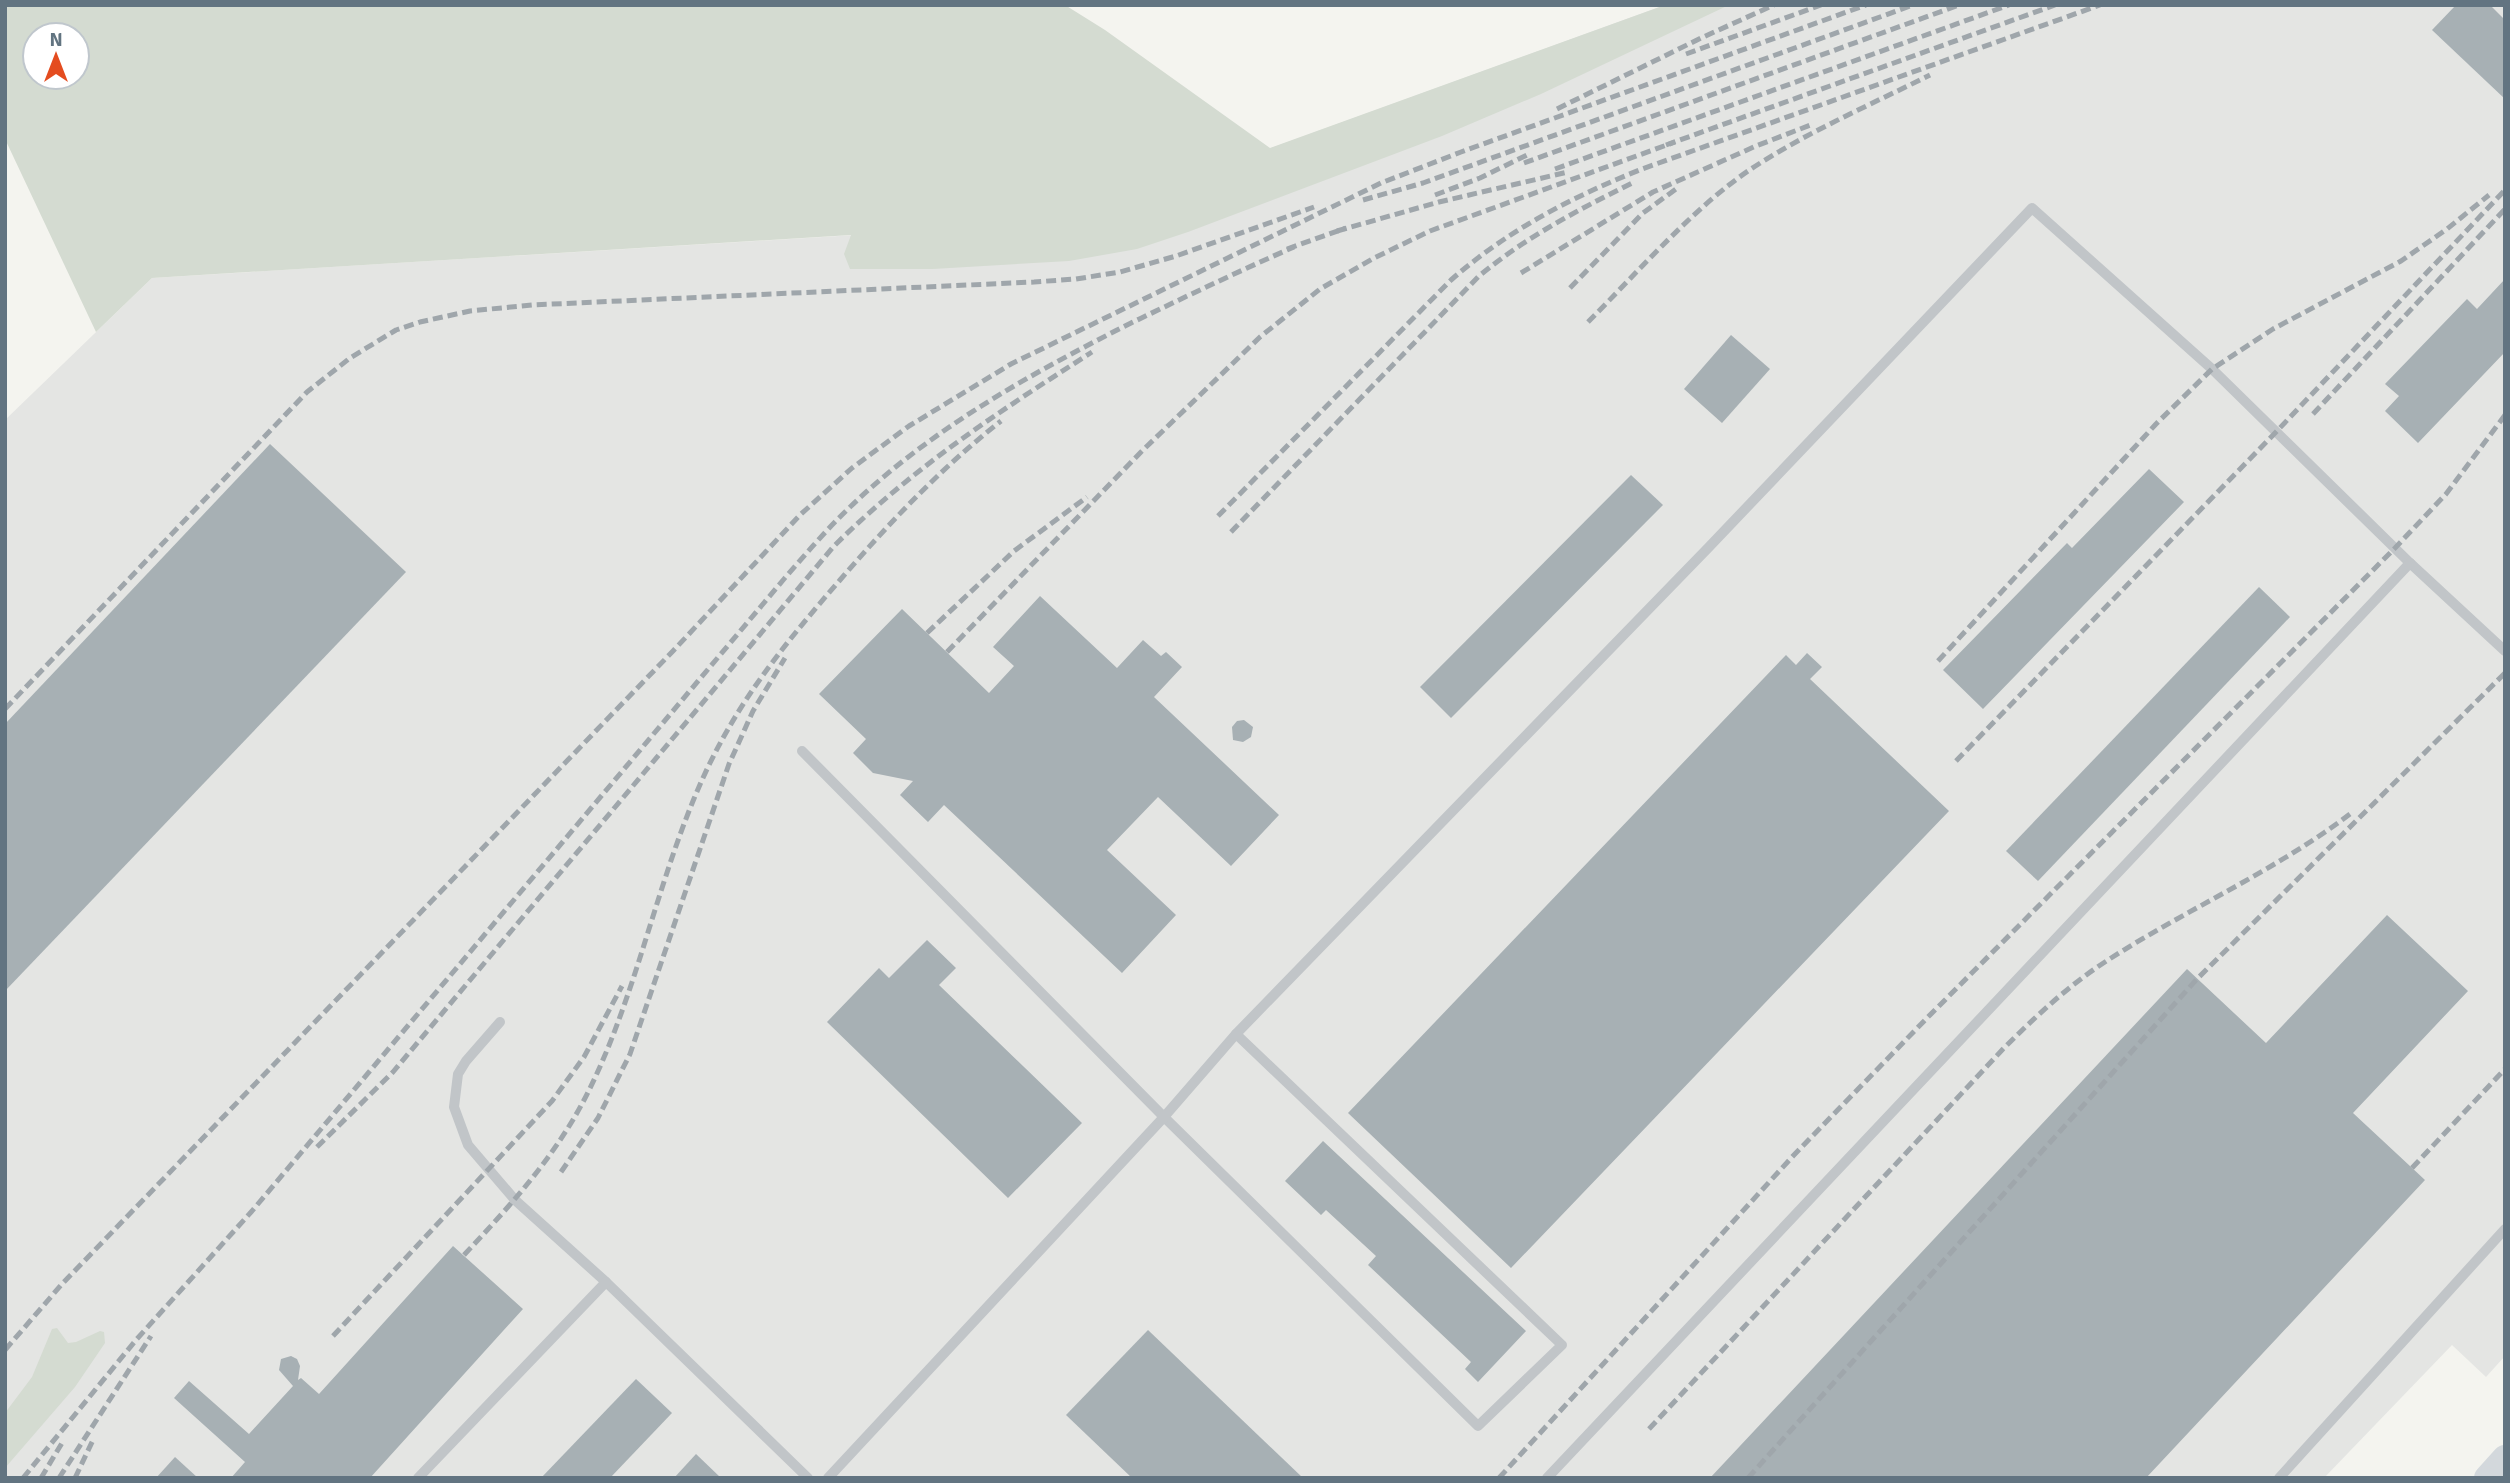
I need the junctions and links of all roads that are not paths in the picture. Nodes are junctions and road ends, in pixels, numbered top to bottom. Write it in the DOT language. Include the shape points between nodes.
graph roads {
  1 [pos="2410,563"];
  2 [pos="2505,651"];
  3 [pos="802,751"];
  4 [pos="500,1022"];
  5 [pos="1236,1034"];
  6 [pos="1164,1116"];
  7 [pos="2505,1229"];
  8 [pos="606,1282"];
  9 [pos="2505,1458"];
  10 [pos="418,1478"];
  11 [pos="808,1478"];
  12 [pos="828,1478"];
  13 [pos="1547,1478"];
  14 [pos="2279,1478"];
  15 [pos="2487,1478"];
  1 -- 2 [label="lane"];
  1 -- 5 [label="lane" via="2213,369 2032,208"];
  1 -- 13 [label="lane"];
  3 -- 6 [label="lane"];
  4 -- 8 [label="lane" via="458,1074 454,1107 463,1135 515,1200"];
  5 -- 6 [label="lane"];
  5 -- 6 [label="lane" via="1562,1345 1478,1426"];
  6 -- 12 [label="lane"];
  7 -- 14 [label="lane"];
  8 -- 10 [label="lane"];
  8 -- 11 [label="lane"];
  9 -- 15 [label="main road"];
}
